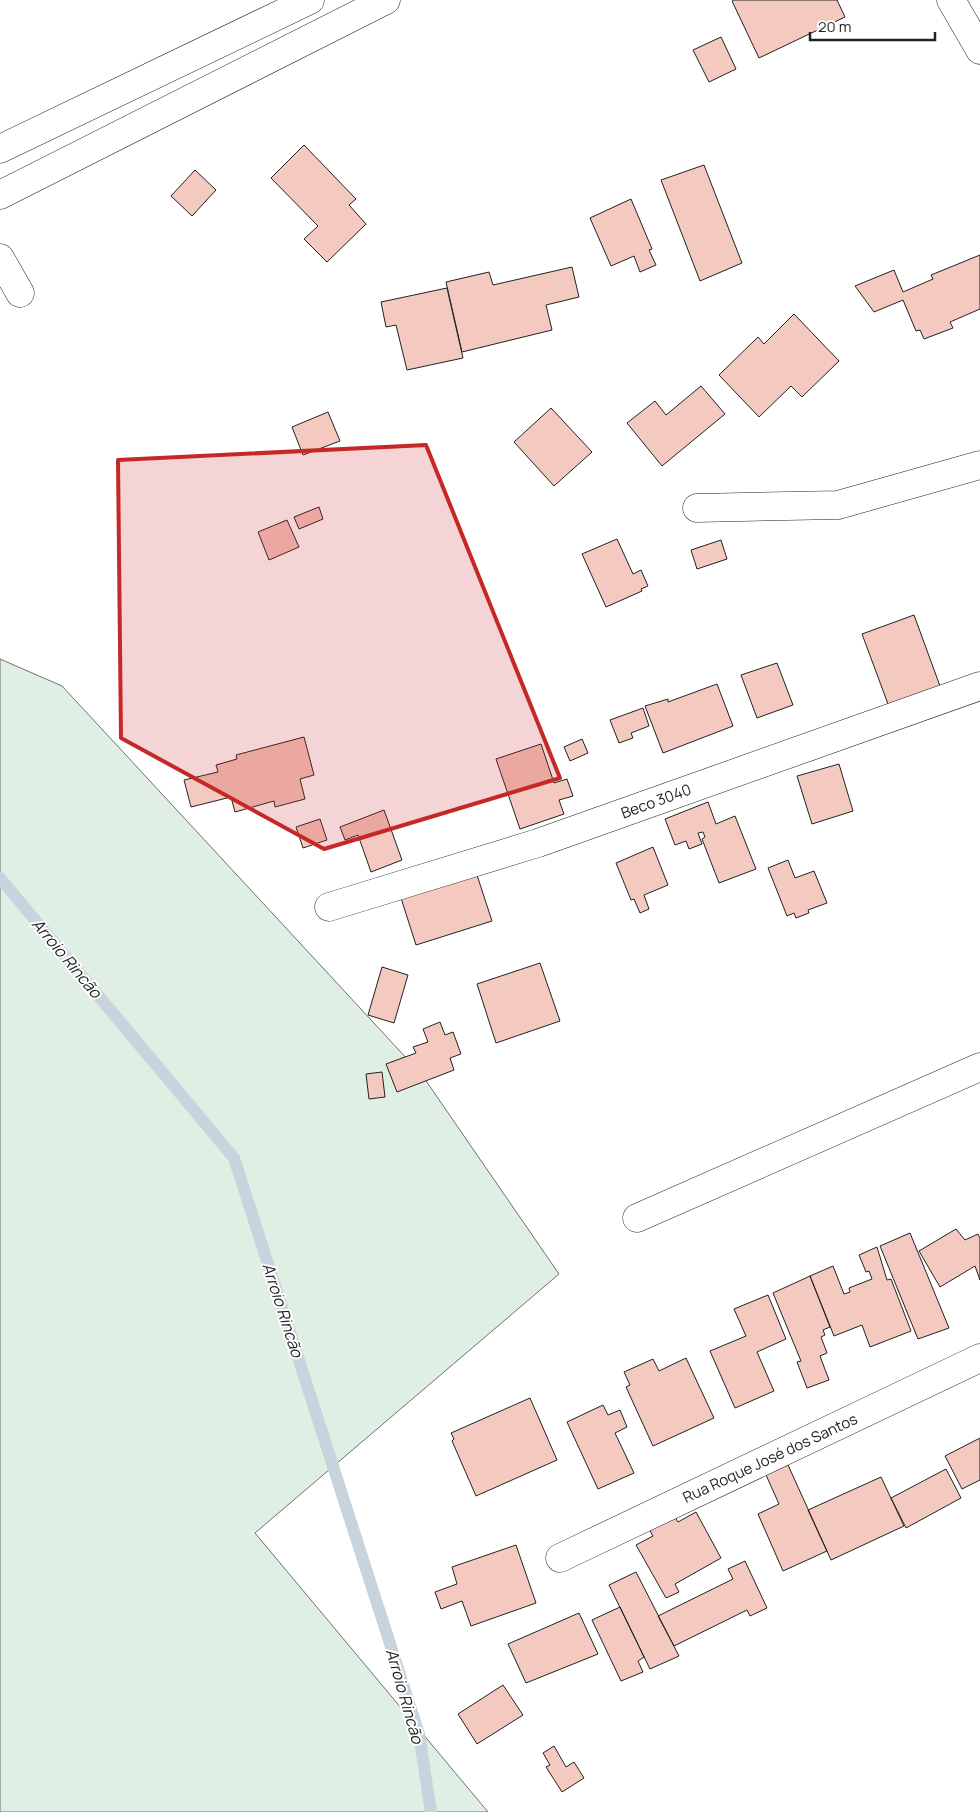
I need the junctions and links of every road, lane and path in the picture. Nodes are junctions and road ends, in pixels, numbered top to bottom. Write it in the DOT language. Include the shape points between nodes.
graph roads {
  1 [pos="310,0"];
  2 [pos="386,0"];
  3 [pos="951,0"];
  4 [pos="980,50"];
  5 [pos="0,149"];
  6 [pos="0,195"];
  7 [pos="0,258"];
  8 [pos="20,292"];
  9 [pos="980,465"];
  10 [pos="698,508"];
  11 [pos="980,686"];
  12 [pos="329,907"];
  13 [pos="980,1067"];
  14 [pos="637,1218"];
  15 [pos="980,1358"];
  16 [pos="560,1558"];
  1 -- 5 [label="street"];
  2 -- 6 [label="street"];
  3 -- 4 [label="street"];
  7 -- 8 [label="street"];
  9 -- 10 [label="street" via="838,505"];
  11 -- 12 [label="street, Beco 3040" via="538,843"];
  13 -- 14 [label="street"];
  15 -- 16 [label="street, Rua Roque José dos Santos"];
}
